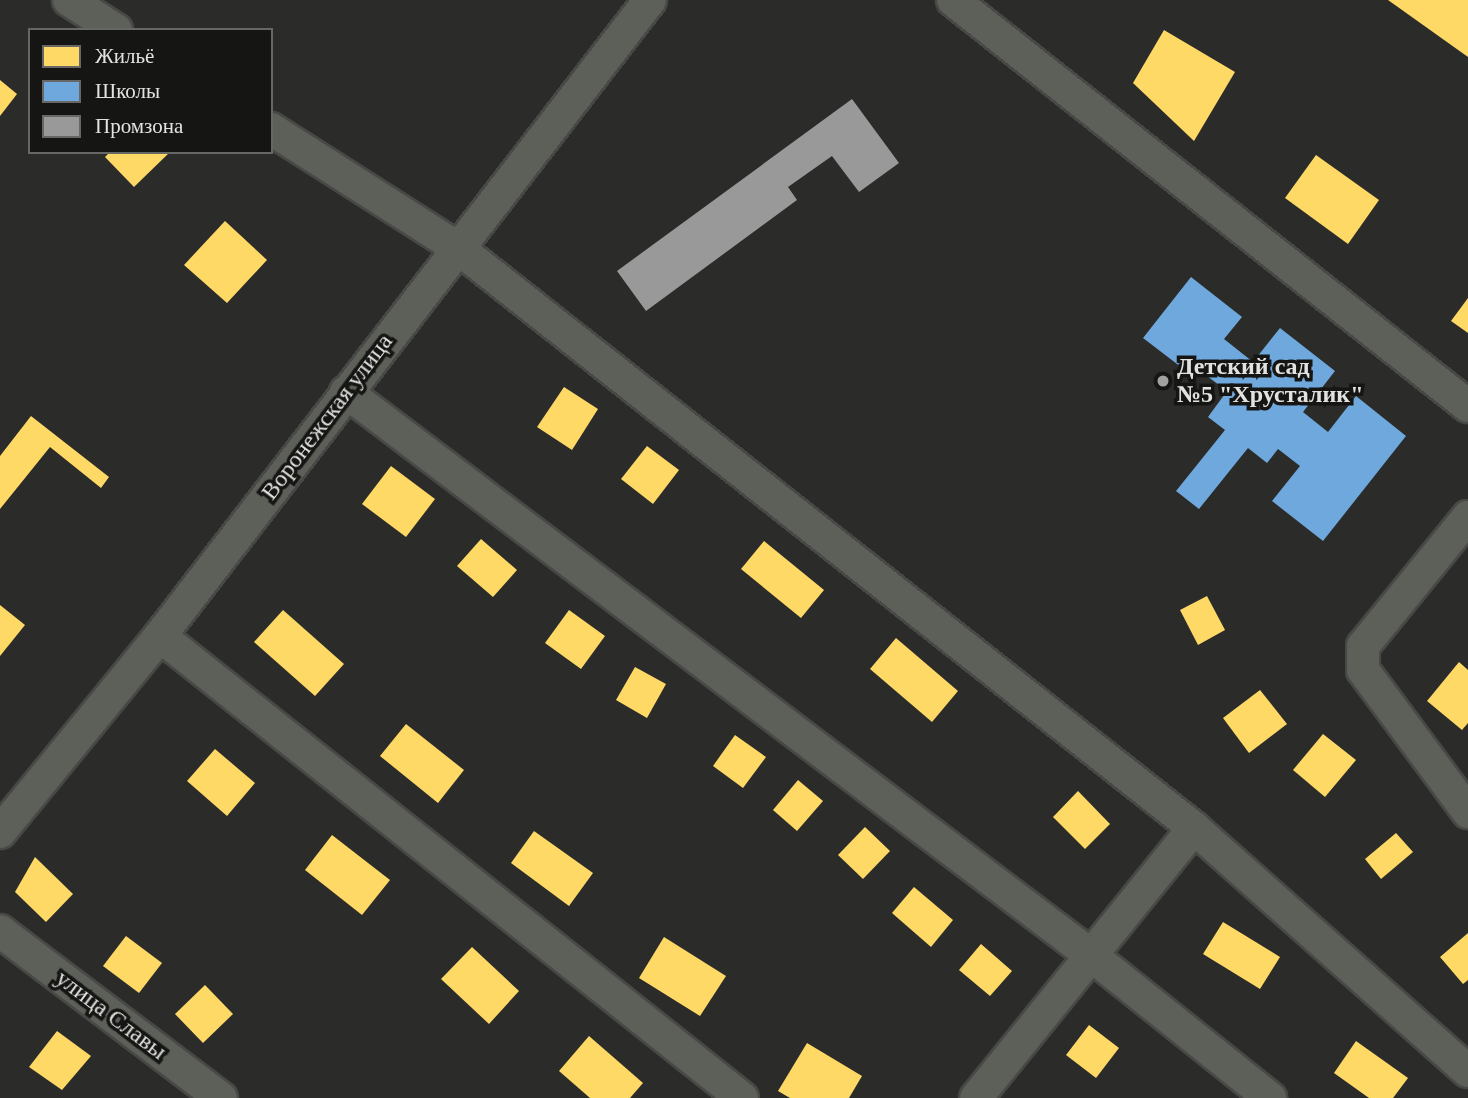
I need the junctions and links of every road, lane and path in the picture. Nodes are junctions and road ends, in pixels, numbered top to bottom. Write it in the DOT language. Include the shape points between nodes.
graph roads {
  1 [pos="69,0"];
  2 [pos="650,0"];
  3 [pos="953,0"];
  4 [pos="113,28"];
  5 [pos="273,130"];
  6 [pos="458,248"];
  7 [pos="346,392"];
  8 [pos="1468,406"];
  9 [pos="1468,517"];
  10 [pos="160,636"];
  11 [pos="1468,812"];
  12 [pos="1194,828"];
  13 [pos="0,832"];
  14 [pos="0,931"];
  15 [pos="1092,956"];
  16 [pos="1468,1071"];
  17 [pos="221,1098"];
  18 [pos="742,1098"];
  19 [pos="976,1098"];
  20 [pos="1270,1098"];
  1 -- 4 [label="street"];
  2 -- 6 [label="street, Воронежская улица"];
  3 -- 8 [label="street"];
  5 -- 6 [label="street"];
  6 -- 7 [label="street, Воронежская улица"];
  6 -- 12 [label="street"];
  7 -- 10 [label="street, Воронежская улица"];
  7 -- 15 [label="street"];
  9 -- 11 [label="street" via="1363,646 1363,670"];
  10 -- 13 [label="street, Воронежская улица"];
  10 -- 18 [label="street"];
  12 -- 15 [label="street"];
  12 -- 16 [label="street"];
  14 -- 17 [label="street, улица Славы"];
  15 -- 19 [label="street"];
  15 -- 20 [label="street"];
}
